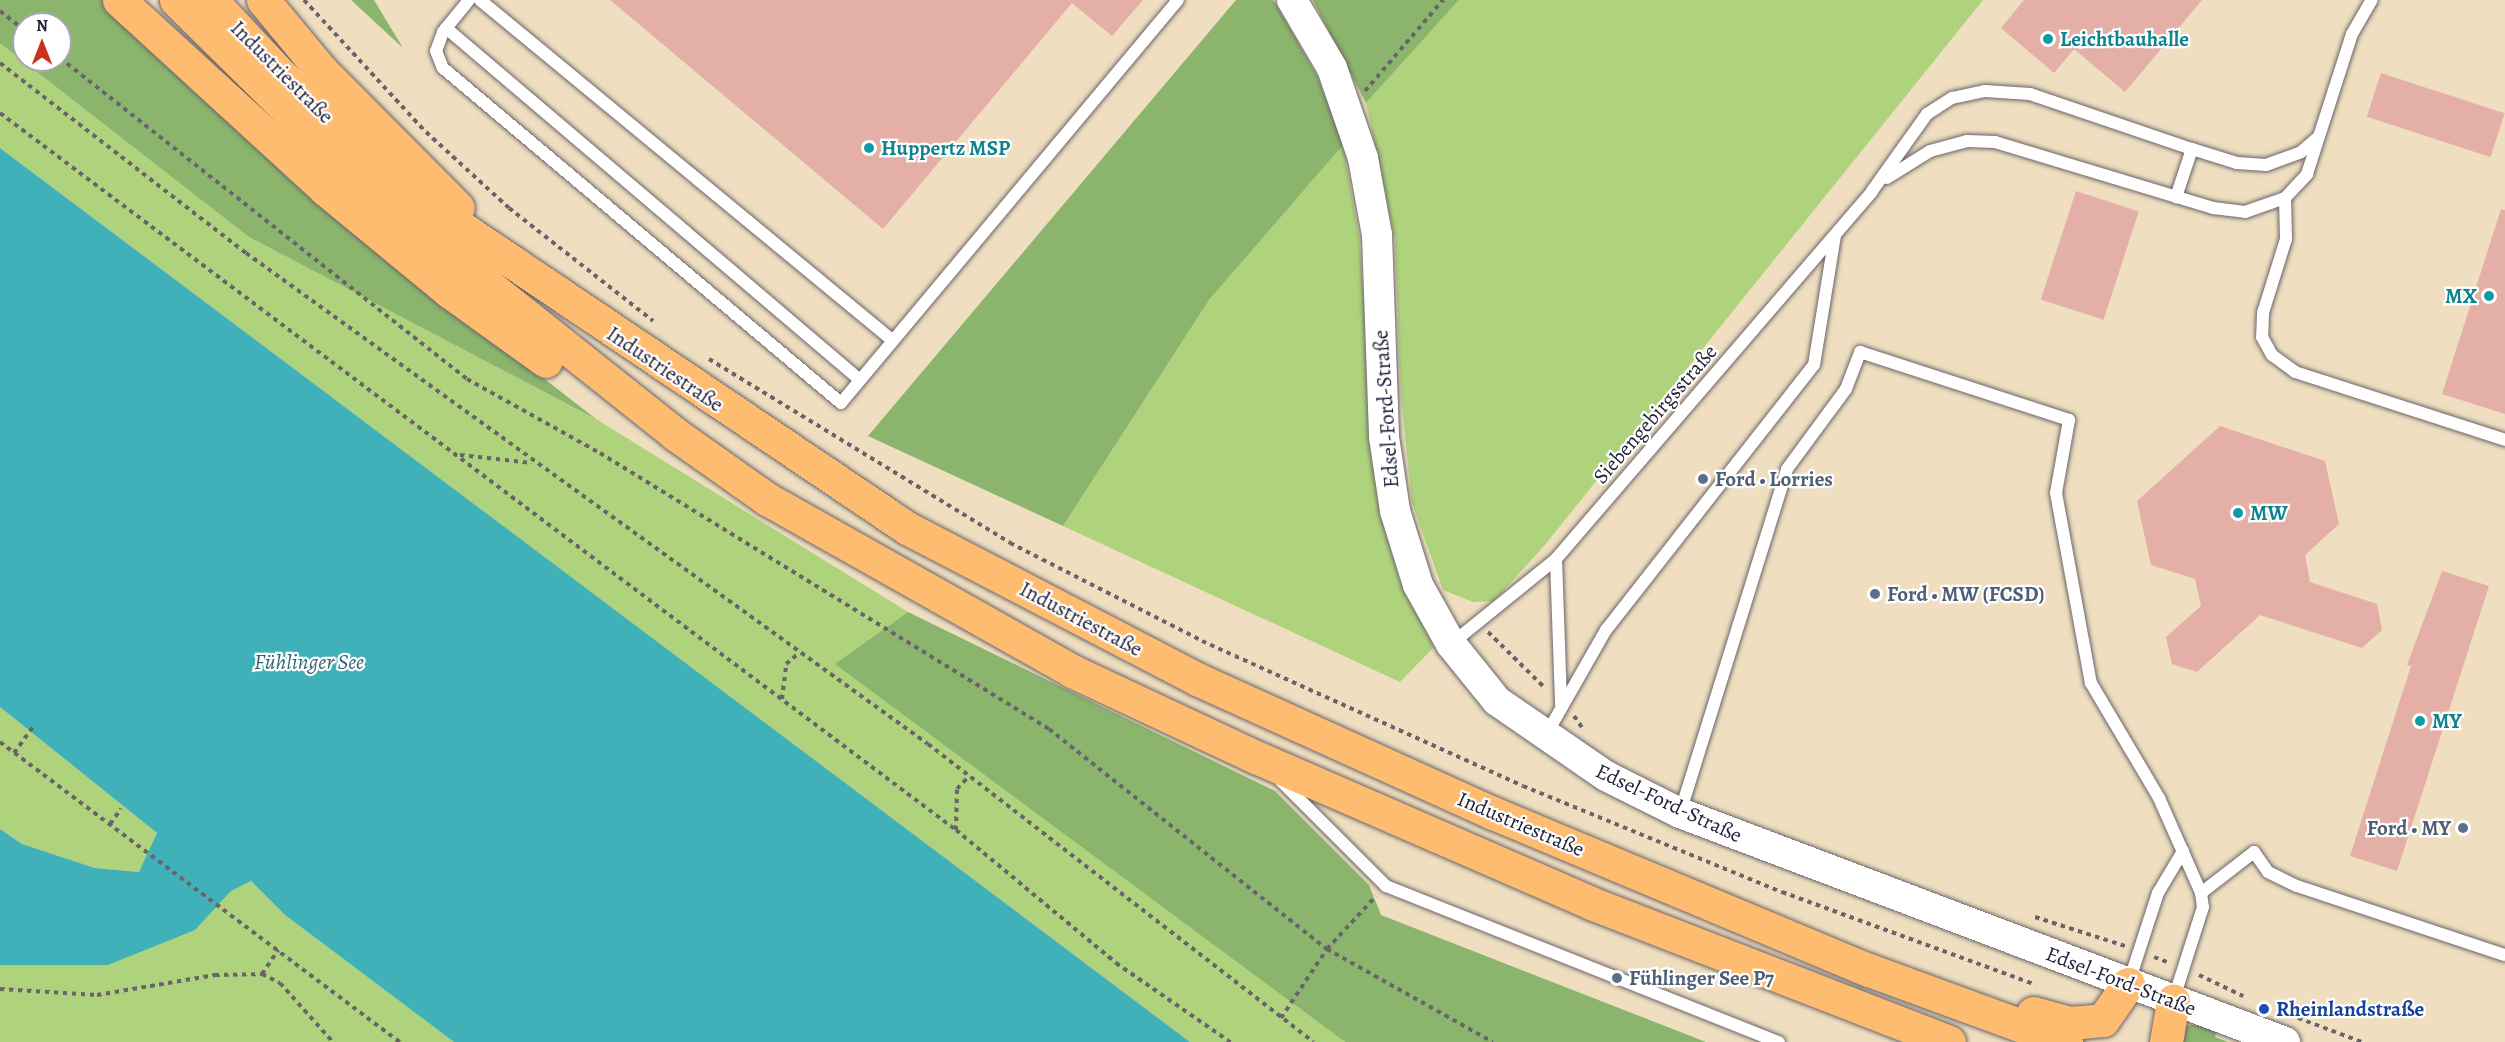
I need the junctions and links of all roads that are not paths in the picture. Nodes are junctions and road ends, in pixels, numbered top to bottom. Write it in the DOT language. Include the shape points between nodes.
graph roads {
  1 [pos="119,0"];
  2 [pos="176,0"];
  3 [pos="211,0"];
  4 [pos="263,0"];
  5 [pos="470,0"];
  6 [pos="480,0"];
  7 [pos="1178,0"];
  8 [pos="1292,0"];
  9 [pos="2372,0"];
  10 [pos="446,28"];
  11 [pos="2318,136"];
  12 [pos="2192,149"];
  13 [pos="1872,191"];
  14 [pos="2176,197"];
  15 [pos="2285,198"];
  16 [pos="1835,235"];
  17 [pos="523,273"];
  18 [pos="892,340"];
  19 [pos="860,380"];
  20 [pos="675,434"];
  21 [pos="2505,440"];
  22 [pos="1556,559"];
  23 [pos="1451,644"];
  24 [pos="1561,705"];
  25 [pos="1546,735"];
  26 [pos="1258,758"];
  27 [pos="1680,813"];
  28 [pos="2183,850"];
  29 [pos="2201,893"];
  30 [pos="2505,955"];
  31 [pos="1869,970"];
  32 [pos="2128,984"];
  33 [pos="2173,1001"];
  34 [pos="1779,1042"];
  35 [pos="1950,1042"];
  36 [pos="2066,1042"];
  37 [pos="2166,1042"];
  38 [pos="2285,1042"];
  1 -- 20 [label="highway" via="325,189 450,292 587,390"];
  2 -- 20 [label="highway, Industriestraße" via="370,192"];
  3 -- 17 [label="highway, Industriestraße" via="281,75 407,191"];
  4 -- 17 [label="highway" via="321,70"];
  5 -- 10 [label="lane"];
  6 -- 18 [label="lane"];
  7 -- 18 [label="lane"];
  8 -- 23 [label="street, Edsel-Ford-Straße" via="1332,68 1363,158 1377,235 1384,437 1395,512 1418,585"];
  9 -- 11 [label="lane" via="2352,34"];
  10 -- 19 [label="lane"];
  10 -- 19 [label="lane" via="436,51 443,68 470,91 841,403"];
  11 -- 12 [label="lane" via="2301,152 2266,165 2237,163"];
  11 -- 15 [label="lane" via="2307,174"];
  12 -- 13 [label="lane" via="2030,94 1985,91 1952,98 1927,114"];
  12 -- 14 [label="lane"];
  13 -- 14 [label="lane" via="1930,151 1967,141 2028,150"];
  13 -- 16 [label="lane, Siebengebirgsstraße"];
  14 -- 15 [label="lane" via="2245,212"];
  15 -- 21 [label="lane" via="2286,239 2263,313 2262,337 2272,355 2295,372"];
  16 -- 22 [label="lane, Siebengebirgsstraße"];
  16 -- 24 [label="lane" via="1814,365 1606,630"];
  17 -- 31 [label="highway, Industriestraße" via="907,528 1197,679 1493,813"];
  18 -- 19 [label="lane"];
  20 -- 26 [label="highway, Industriestraße" via="767,499 1072,671"];
  22 -- 23 [label="lane, Siebengebirgsstraße"];
  22 -- 24 [label="lane"];
  23 -- 25 [label="street, Edsel-Ford-Straße" via="1497,701"];
  24 -- 25 [label="lane"];
  25 -- 27 [label="street, Edsel-Ford-Straße" via="1606,776"];
  26 -- 34 [label="lane" via="1386,886"];
  26 -- 35 [label="highway, Industriestraße" via="1591,903"];
  27 -- 28 [label="lane" via="1787,469 1846,389 1860,352 2069,420 2056,493 2091,683"];
  27 -- 32 [label="street, Edsel-Ford-Straße"];
  28 -- 29 [label="lane"];
  28 -- 32 [label="lane" via="2158,893"];
  29 -- 30 [label="lane" via="2254,852 2268,872 2297,886"];
  29 -- 33 [label="lane" via="2203,907"];
  31 -- 32 [label="highway" via="2070,1023 2103,1020"];
  31 -- 36 [label="highway, Industriestraße"];
  32 -- 33 [label="street, Edsel-Ford-Straße"];
  33 -- 37 [label="highway"];
  33 -- 38 [label="street, Edsel-Ford-Straße"];
}
